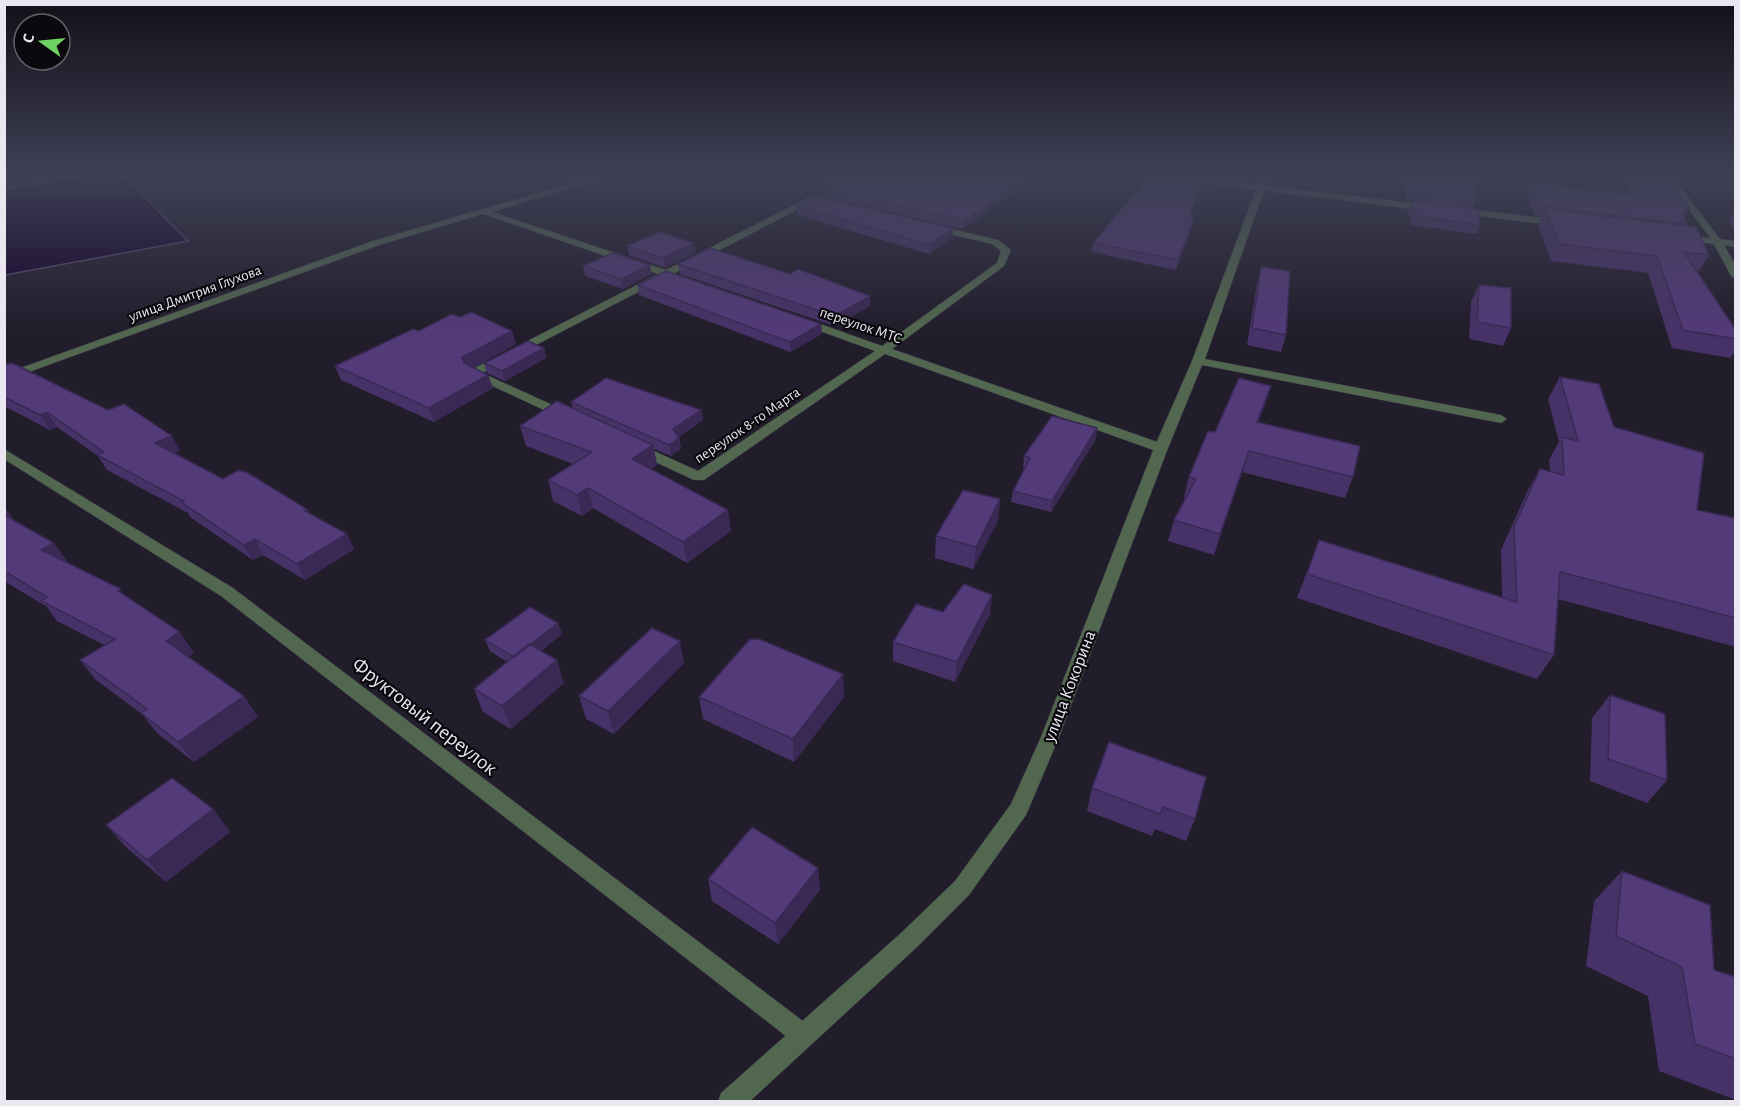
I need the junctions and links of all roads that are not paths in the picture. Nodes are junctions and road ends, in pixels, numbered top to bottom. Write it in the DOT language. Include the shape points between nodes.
graph roads {
  1 [pos="427,228"];
  2 [pos="531,228"];
  3 [pos="757,228"];
  4 [pos="934,228"];
  5 [pos="1246,228"];
  6 [pos="1707,228"];
  7 [pos="1670,236"];
  8 [pos="1717,241"];
  9 [pos="1736,244"];
  10 [pos="669,274"];
  11 [pos="1736,276"];
  12 [pos="690,282"];
  13 [pos="788,316"];
  14 [pos="885,349"];
  15 [pos="1198,361"];
  16 [pos="4,378"];
  17 [pos="1501,419"];
  18 [pos="1161,448"];
  19 [pos="4,453"];
  20 [pos="804,1036"];
  21 [pos="730,1101"];
  1 -- 16 [label="street, улица Дмитрия Глухова"];
  2 -- 10 [label="street"];
  3 -- 10 [label="street, переулок 8-го Марта"];
  4 -- 14 [label="street, переулок 8-го Марта" via="995,242 1006,250 1000,264"];
  5 -- 15 [label="street, улица Кокорина"];
  6 -- 8 [label="street"];
  7 -- 8 [label="street"];
  8 -- 9 [label="street"];
  8 -- 11 [label="street"];
  10 -- 12 [label="street"];
  10 -- 14 [label="street, переулок 8-го Марта" via="473,373 699,477"];
  13 -- 14 [label="street, переулок МТС"];
  14 -- 18 [label="street, переулок МТС"];
  15 -- 17 [label="street"];
  15 -- 18 [label="street, улица Кокорина"];
  18 -- 20 [label="street, улица Кокорина" via="1020,809 962,888"];
  19 -- 20 [label="street, Фруктовый переулок" via="227,592"];
  20 -- 21 [label="street, улица Кокорина"];
}
